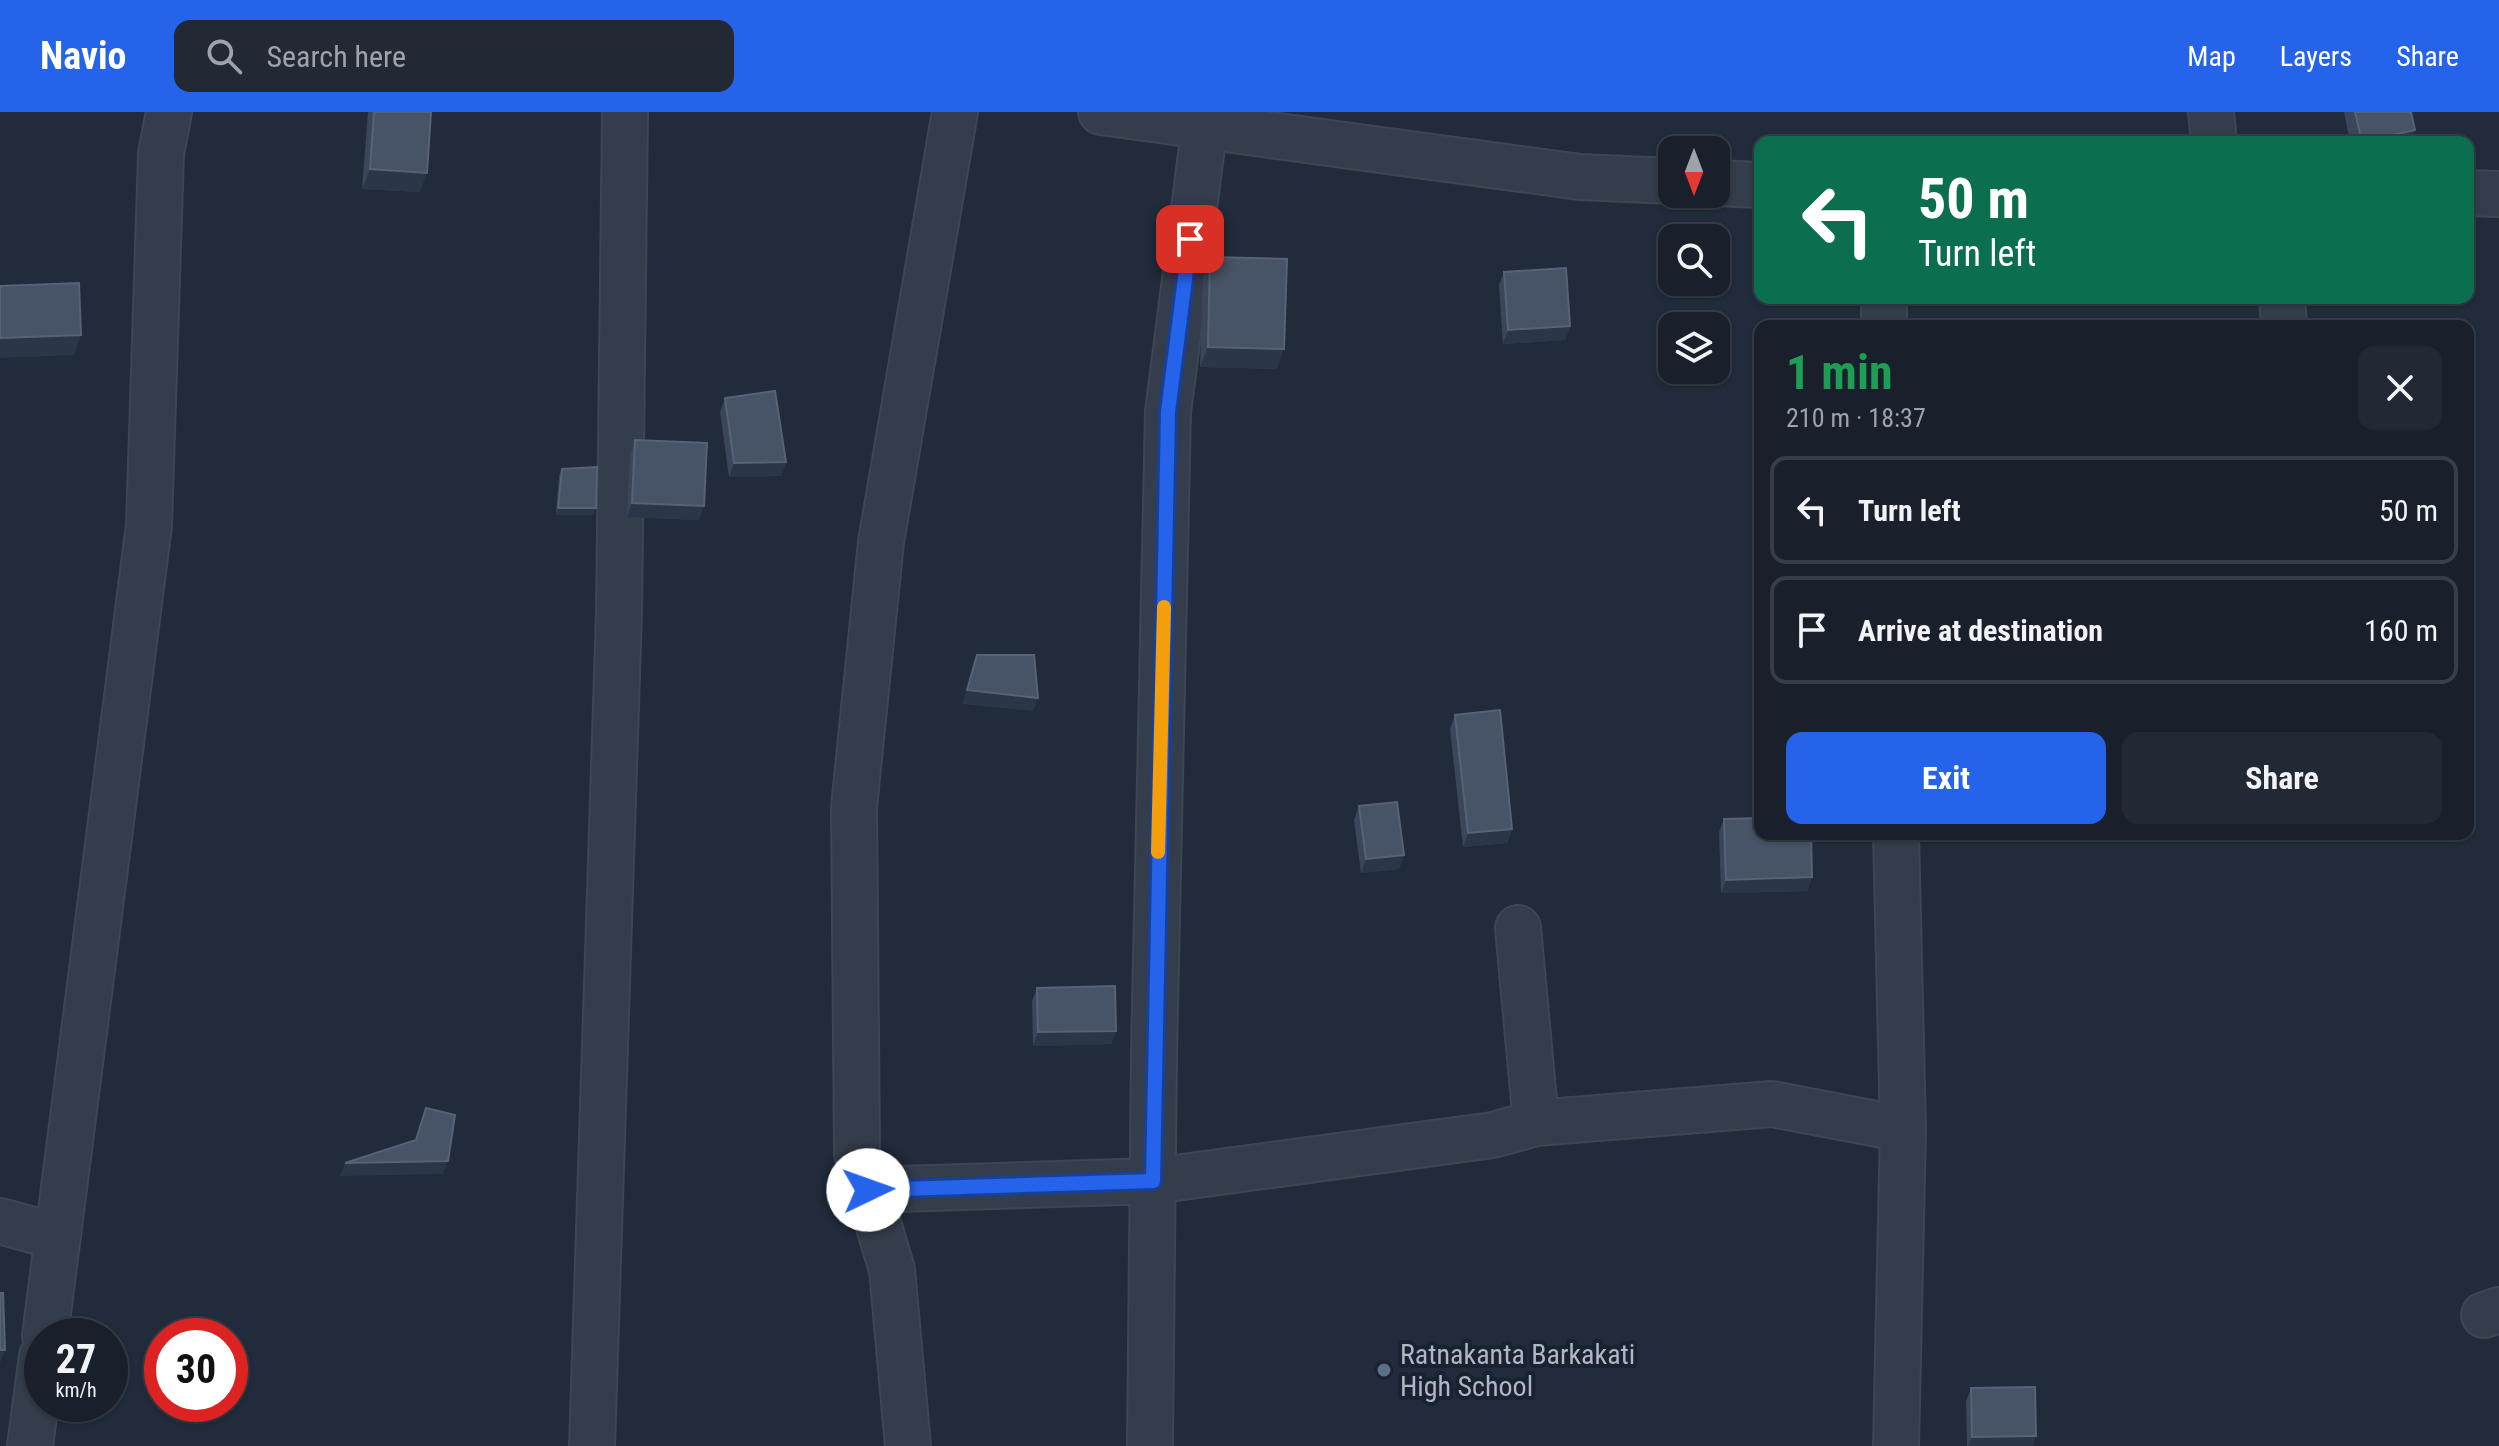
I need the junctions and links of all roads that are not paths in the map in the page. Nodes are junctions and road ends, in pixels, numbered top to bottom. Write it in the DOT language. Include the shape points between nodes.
graph roads {
  1 [pos="169,112"];
  2 [pos="625,112"];
  3 [pos="955,112"];
  4 [pos="1101,112"];
  5 [pos="2211,112"];
  6 [pos="1205,123"];
  7 [pos="2213,136"];
  8 [pos="1658,180"];
  9 [pos="1730,184"];
  10 [pos="1754,185"];
  11 [pos="2474,193"];
  12 [pos="2499,194"];
  13 [pos="1896,840"];
  14 [pos="1518,928"];
  15 [pos="1536,1123"];
  16 [pos="1903,1129"];
  17 [pos="1153,1181"];
  18 [pos="868,1190"];
  19 [pos="0,1221"];
  20 [pos="58,1237"];
  21 [pos="47,1318"];
  22 [pos="33,1422"];
  23 [pos="30,1446"];
  24 [pos="592,1446"];
  25 [pos="908,1446"];
  26 [pos="1150,1446"];
  27 [pos="1896,1446"];
  1 -- 20 [label="street" via="161,154 149,525"];
  2 -- 24 [label="street" via="619,613"];
  3 -- 18 [label="street" via="881,542 854,807 857,1153"];
  4 -- 6 [label="street"];
  5 -- 7 [label="street"];
  6 -- 8 [label="street" via="1580,177"];
  6 -- 17 [label="street" via="1168,412"];
  9 -- 10 [label="street"];
  11 -- 12 [label="street"];
  13 -- 16 [label="street"];
  14 -- 15 [label="street"];
  15 -- 16 [label="street" via="1772,1104"];
  15 -- 17 [label="street" via="1493,1135"];
  16 -- 27 [label="street"];
  17 -- 18 [label="street"];
  17 -- 26 [label="street"];
  18 -- 25 [label="street" via="892,1270"];
  19 -- 20 [label="street"];
  20 -- 21 [label="street"];
  22 -- 23 [label="street"];
}
